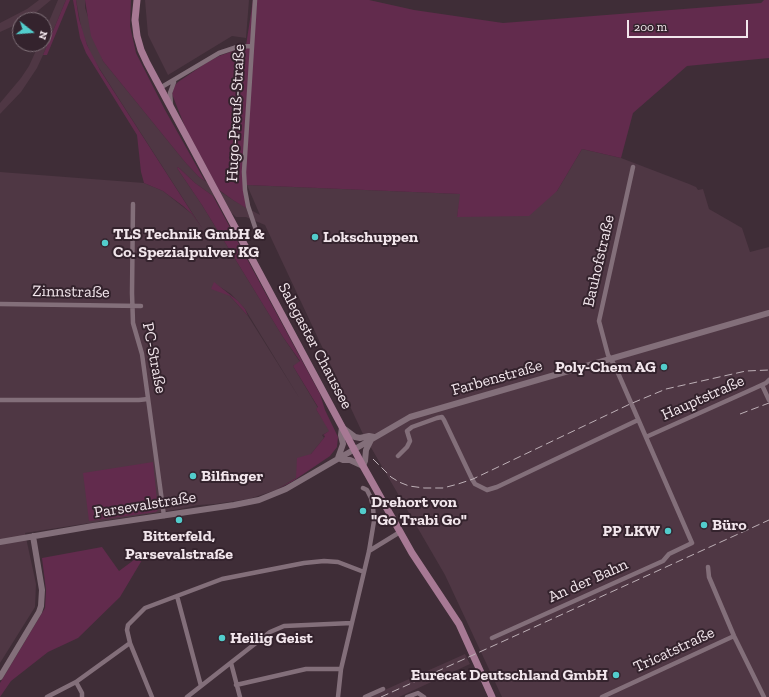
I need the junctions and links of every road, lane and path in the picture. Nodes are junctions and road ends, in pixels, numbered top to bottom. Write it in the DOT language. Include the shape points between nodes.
graph roads {
  1 [pos="137,0"];
  2 [pos="255,0"];
  3 [pos="251,46"];
  4 [pos="175,80"];
  5 [pos="160,88"];
  6 [pos="170,106"];
  7 [pos="633,168"];
  8 [pos="133,204"];
  9 [pos="255,227"];
  10 [pos="0,304"];
  11 [pos="132,306"];
  12 [pos="141,306"];
  13 [pos="769,313"];
  14 [pos="610,359"];
  15 [pos="769,380"];
  16 [pos="762,385"];
  17 [pos="148,399"];
  18 [pos="0,400"];
  19 [pos="769,400"];
  20 [pos="638,420"];
  21 [pos="342,427"];
  22 [pos="374,437"];
  23 [pos="646,437"];
  24 [pos="354,449"];
  25 [pos="398,456"];
  26 [pos="338,458"];
  27 [pos="363,466"];
  28 [pos="363,488"];
  29 [pos="164,516"];
  30 [pos="400,532"];
  31 [pos="33,536"];
  32 [pos="0,542"];
  33 [pos="692,543"];
  34 [pos="369,551"];
  35 [pos="708,567"];
  36 [pos="364,572"];
  37 [pos="177,596"];
  38 [pos="352,623"];
  39 [pos="734,636"];
  40 [pos="492,638"];
  41 [pos="130,643"];
  42 [pos="231,663"];
  43 [pos="341,669"];
  44 [pos="0,677"];
  45 [pos="76,682"];
  46 [pos="236,685"];
  47 [pos="201,686"];
  48 [pos="384,688"];
  49 [pos="423,696"];
  50 [pos="47,697"];
  51 [pos="82,697"];
  52 [pos="152,697"];
  53 [pos="187,697"];
  54 [pos="240,697"];
  55 [pos="338,697"];
  56 [pos="365,697"];
  57 [pos="407,697"];
  58 [pos="492,697"];
  59 [pos="602,697"];
  60 [pos="764,697"];
  1 -- 5 [label="main road, Salegaster Chaussee" via="137,38 143,56"];
  2 -- 3 [label="street, Hugo-Preuß-Straße"];
  3 -- 4 [label="street" via="237,47 219,53"];
  3 -- 9 [label="street, Hugo-Preuß-Straße" via="244,172 248,206"];
  4 -- 5 [label="street"];
  4 -- 6 [label="street" via="170,93"];
  5 -- 6 [label="main road, Salegaster Chaussee"];
  6 -- 21 [label="main road, Salegaster Chaussee"];
  7 -- 14 [label="street, Bauhofstraße" via="599,318"];
  8 -- 11 [label="street, PC-Straße"];
  10 -- 11 [label="street, Zinnstraße"];
  11 -- 12 [label="street, Zinnstraße"];
  11 -- 17 [label="street, PC-Straße" via="133,324 142,354"];
  13 -- 14 [label="street, Farbenstraße"];
  14 -- 20 [label="street, Bauhofstraße"];
  14 -- 22 [label="street, Farbenstraße" via="410,417"];
  15 -- 16 [label="street, Hauptstraße"];
  16 -- 19 [label="street"];
  16 -- 23 [label="street, Hauptstraße"];
  17 -- 18 [label="street"];
  17 -- 29 [label="street, PC-Straße"];
  20 -- 23 [label="street, Bauhofstraße"];
  20 -- 25 [label="street" via="487,490 475,484 442,417 407,431 410,441"];
  21 -- 22 [label="street" via="355,437"];
  21 -- 24 [label="main road, Salegaster Chaussee"];
  21 -- 26 [label="street" via="343,444"];
  22 -- 24 [label="street, Farbenstraße"];
  22 -- 27 [label="street" via="367,447"];
  23 -- 33 [label="street, Bauhofstraße"];
  24 -- 26 [label="street, Parsevalstraße"];
  24 -- 27 [label="main road, Salegaster Chaussee"];
  26 -- 27 [label="street"];
  26 -- 29 [label="street, Parsevalstraße" via="286,489 265,498 238,505"];
  27 -- 30 [label="main road, Salegaster Chaussee"];
  28 -- 34 [label="street" via="369,494 374,514"];
  29 -- 31 [label="street, Parsevalstraße"];
  30 -- 34 [label="street"];
  30 -- 58 [label="main road, Salegaster Chaussee" via="456,620"];
  31 -- 32 [label="street, Parsevalstraße"];
  31 -- 44 [label="street" via="42,590 41,606"];
  33 -- 40 [label="street, An der Bahn" via="669,554 663,561"];
  34 -- 36 [label="street"];
  35 -- 39 [label="street" via="709,577"];
  36 -- 37 [label="street" via="338,562 319,561 222,579"];
  36 -- 38 [label="street"];
  37 -- 41 [label="street" via="144,608 128,625"];
  37 -- 47 [label="street"];
  38 -- 42 [label="street" via="284,626 270,632"];
  38 -- 43 [label="street"];
  39 -- 59 [label="street, Tricatstraße"];
  39 -- 60 [label="street"];
  41 -- 45 [label="street"];
  41 -- 52 [label="street"];
  42 -- 46 [label="street"];
  42 -- 47 [label="street"];
  43 -- 46 [label="street" via="306,670"];
  43 -- 55 [label="street"];
  45 -- 50 [label="street"];
  45 -- 51 [label="street"];
  46 -- 54 [label="street"];
  47 -- 53 [label="street"];
  48 -- 56 [label="street"];
  49 -- 57 [label="street" via="415,694"];
}
